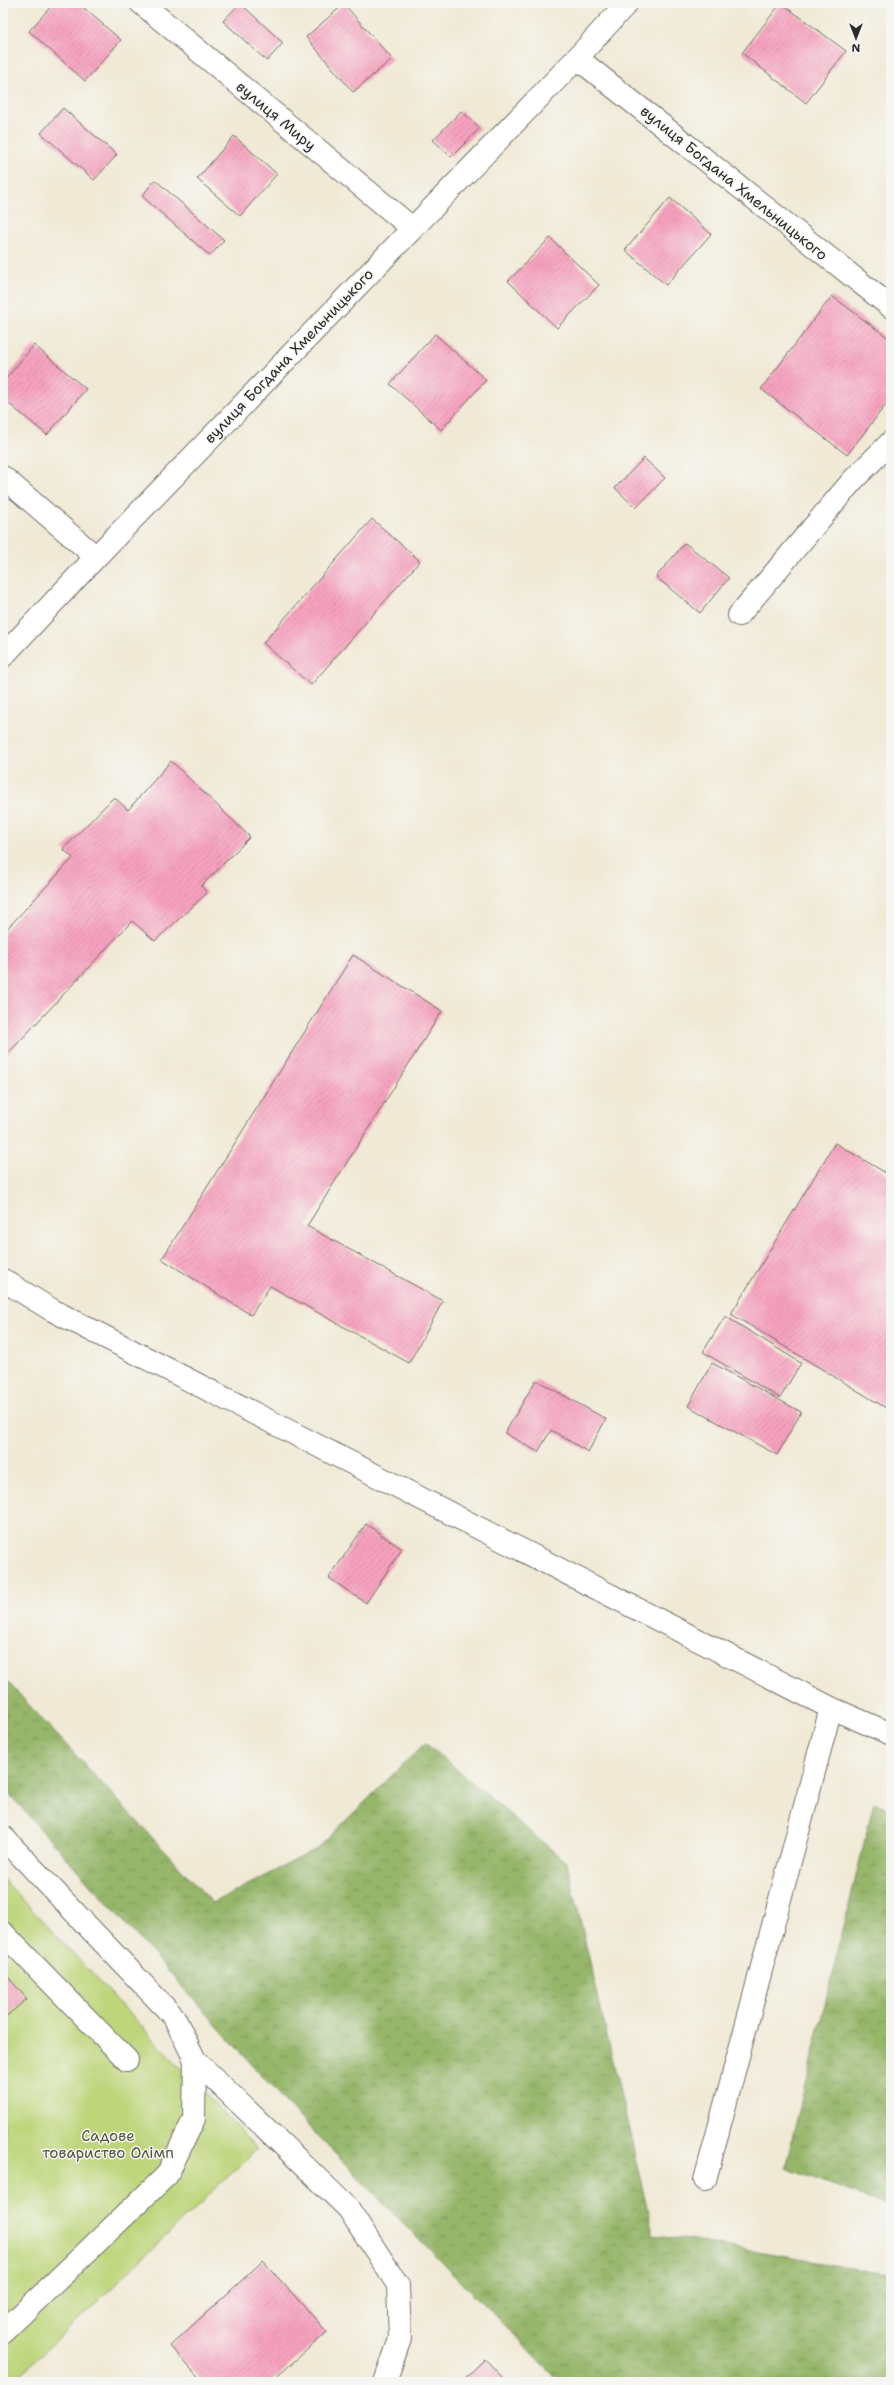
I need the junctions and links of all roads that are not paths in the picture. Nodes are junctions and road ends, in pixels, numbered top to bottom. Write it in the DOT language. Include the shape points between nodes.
graph roads {
  1 [pos="141,3"];
  2 [pos="627,3"];
  3 [pos="577,58"];
  4 [pos="412,228"];
  5 [pos="891,307"];
  6 [pos="891,442"];
  7 [pos="3,478"];
  8 [pos="96,557"];
  9 [pos="739,615"];
  10 [pos="3,656"];
  11 [pos="3,1280"];
  12 [pos="831,1708"];
  13 [pos="891,1734"];
  14 [pos="3,1837"];
  15 [pos="3,1933"];
  16 [pos="127,2060"];
  17 [pos="195,2060"];
  18 [pos="705,2180"];
  19 [pos="3,2332"];
  20 [pos="385,2382"];
  1 -- 4 [label="street, вулиця Миру"];
  2 -- 3 [label="street, вулиця Богдана Хмельницького"];
  3 -- 4 [label="street, вулиця Богдана Хмельницького"];
  3 -- 5 [label="street, вулиця Богдана Хмельницького"];
  4 -- 8 [label="street, вулиця Богдана Хмельницького"];
  6 -- 9 [label="street" via="853,480"];
  7 -- 8 [label="street"];
  8 -- 10 [label="street, вулиця Богдана Хмельницького"];
  11 -- 12 [label="street" via="60,1314"];
  12 -- 13 [label="street"];
  12 -- 18 [label="street"];
  14 -- 17 [label="street" via="174,2017"];
  15 -- 16 [label="street"];
  17 -- 19 [label="street" via="194,2119 167,2175"];
  17 -- 20 [label="street" via="348,2208 398,2285 400,2339"];
}
